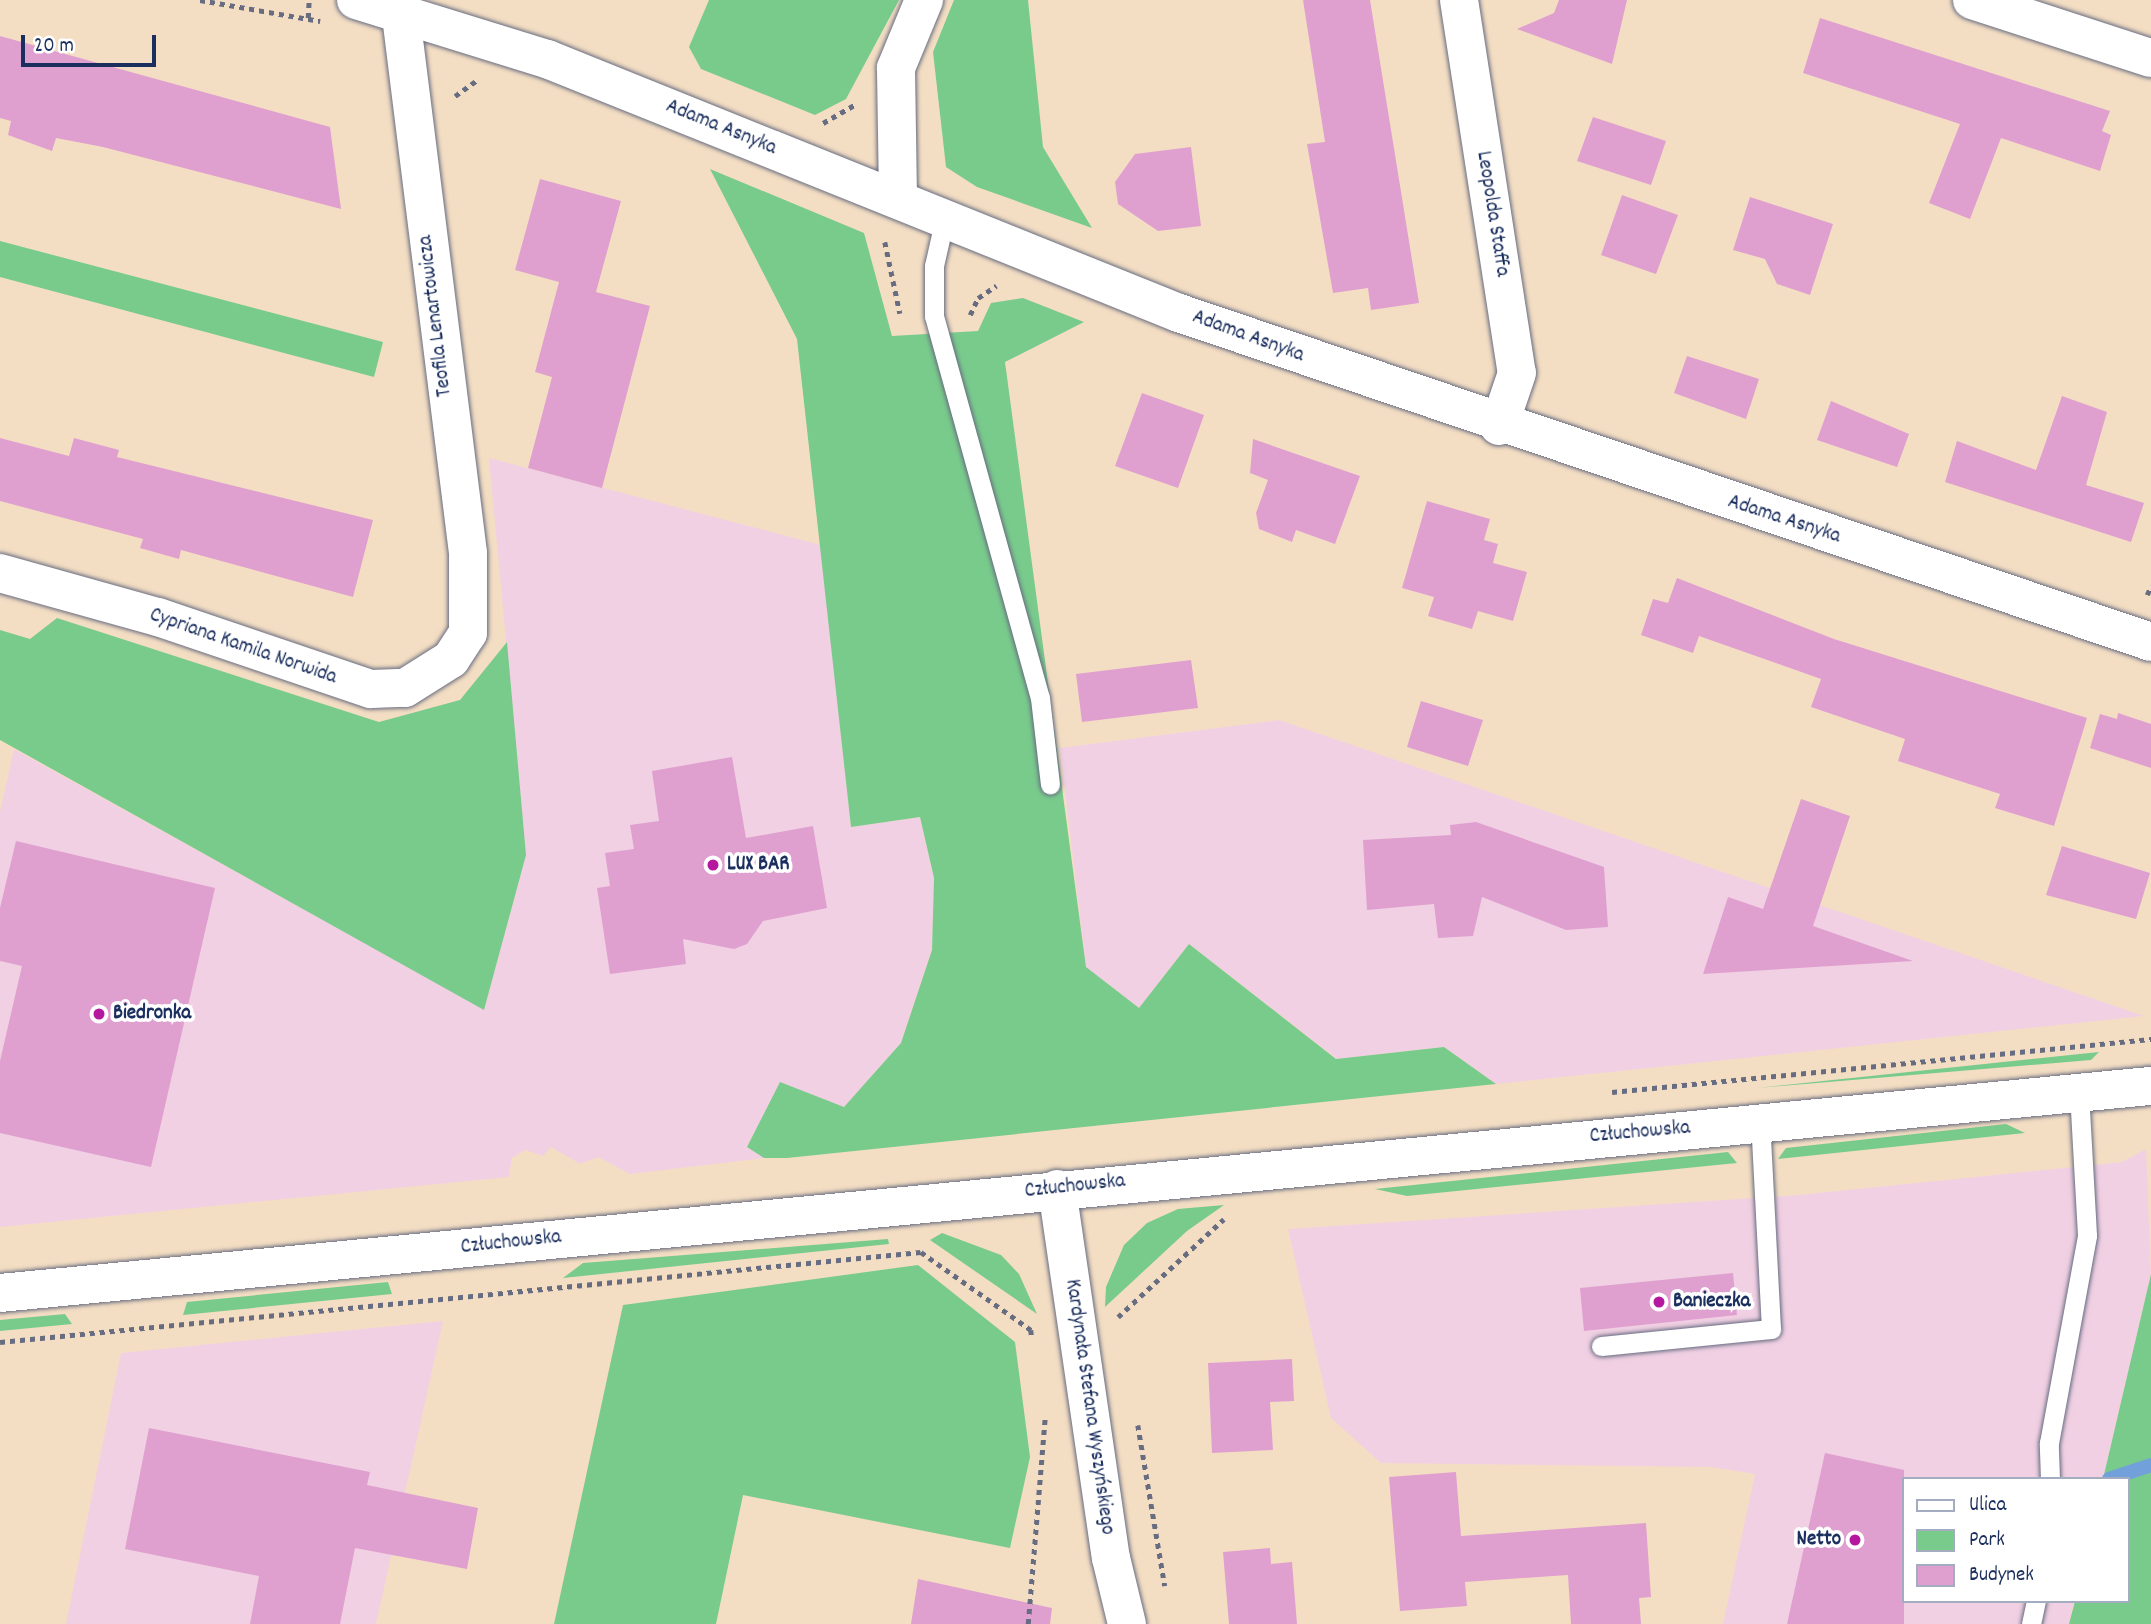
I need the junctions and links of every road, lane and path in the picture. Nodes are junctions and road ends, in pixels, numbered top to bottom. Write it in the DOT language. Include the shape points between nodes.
graph roads {
  1 [pos="200,0"];
  2 [pos="309,0"];
  3 [pos="924,0"];
  4 [pos="1459,0"];
  5 [pos="1972,0"];
  6 [pos="399,6"];
  7 [pos="344,12"];
  8 [pos="308,18"];
  9 [pos="2151,58"];
  10 [pos="485,76"];
  11 [pos="413,122"];
  12 [pos="898,197"];
  13 [pos="945,217"];
  14 [pos="879,235"];
  15 [pos="1005,286"];
  16 [pos="934,316"];
  17 [pos="1499,426"];
  18 [pos="0,573"];
  19 [pos="468,633"];
  20 [pos="2151,642"];
  21 [pos="1050,784"];
  22 [pos="2151,1086"];
  23 [pos="2078,1094"];
  24 [pos="1760,1122"];
  25 [pos="1057,1189"];
  26 [pos="1240,1217"];
  27 [pos="0,1293"];
  28 [pos="1122,1315"];
  29 [pos="1111,1320"];
  30 [pos="1124,1328"];
  31 [pos="0,1342"];
  32 [pos="1033,1343"];
  33 [pos="1601,1346"];
  34 [pos="1046,1410"];
  35 [pos="1136,1411"];
  36 [pos="2050,1477"];
  37 [pos="1167,1594"];
  38 [pos="2036,1603"];
  39 [pos="1028,1624"];
  40 [pos="1127,1624"];
  41 [pos="2031,1624"];
  1 -- 8 [label="path"];
  2 -- 8 [label="path"];
  3 -- 12 [label="street" via="896,68"];
  4 -- 17 [label="street, Leopolda Staffa" via="1517,373"];
  5 -- 9 [label="street"];
  6 -- 7 [label="street, Adama Asnyka"];
  6 -- 11 [label="street, Teofila Lenartowicza"];
  6 -- 12 [label="street, Adama Asnyka"];
  7 -- 8 [label="path"];
  10 -- 11 [label="path" via="456,92 444,121"];
  11 -- 19 [label="street, Teofila Lenartowicza" via="468,553"];
  12 -- 13 [label="street, Adama Asnyka"];
  13 -- 16 [label="lane" via="933,266"];
  13 -- 17 [label="street, Adama Asnyka" via="1178,313"];
  14 -- 16 [label="path" via="897,313"];
  15 -- 16 [label="path" via="978,298 968,318"];
  16 -- 21 [label="lane" via="1040,698"];
  17 -- 20 [label="street, Adama Asnyka"];
  18 -- 19 [label="street, Cypriana Kamila Norwida" via="158,617 371,689 405,688 432,674"];
  22 -- 23 [label="street, Człuchowska"];
  23 -- 24 [label="street, Człuchowska"];
  23 -- 36 [label="lane" via="2087,1235 2049,1443"];
  24 -- 25 [label="street, Człuchowska"];
  24 -- 33 [label="lane" via="1771,1329"];
  25 -- 27 [label="street, Człuchowska"];
  25 -- 40 [label="street, Kardynała Stefana Wyszyńskiego" via="1109,1546"];
  26 -- 28 [label="path" via="1204,1235"];
  28 -- 29 [label="path"];
  28 -- 30 [label="path"];
  31 -- 32 [label="path" via="921,1252 1031,1330"];
  34 -- 39 [label="path"];
  35 -- 37 [label="path"];
  38 -- 41 [label="lane"];
}
